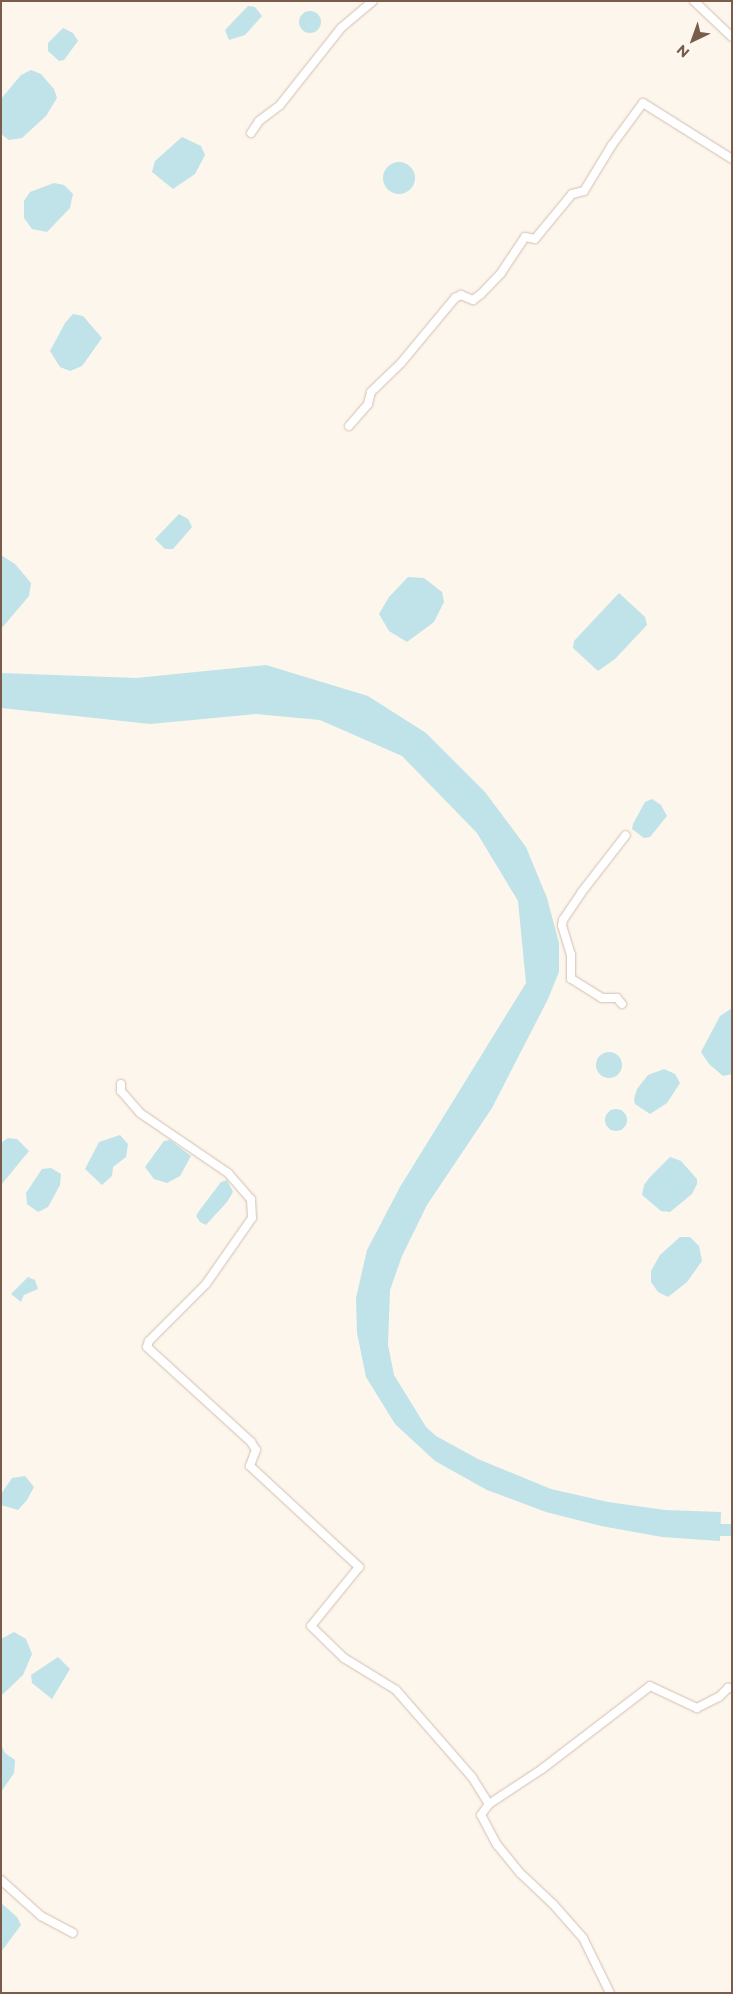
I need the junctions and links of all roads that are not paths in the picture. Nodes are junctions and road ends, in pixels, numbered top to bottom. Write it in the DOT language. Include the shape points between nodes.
graph roads {
  1 [pos="373,1"];
  2 [pos="694,1"];
  3 [pos="732,38"];
  4 [pos="251,133"];
  5 [pos="732,159"];
  6 [pos="349,426"];
  7 [pos="626,835"];
  8 [pos="622,1004"];
  9 [pos="121,1084"];
  10 [pos="732,1688"];
  11 [pos="489,1804"];
  12 [pos="1,1880"];
  13 [pos="73,1933"];
  14 [pos="610,1993"];
  1 -- 4 [label="street" via="342,28 280,105 259,121"];
  2 -- 3 [label="street"];
  5 -- 6 [label="street" via="642,103 602,159 584,191 572,194 535,239 525,237 482,294 473,300 461,295 455,298 401,363 371,392 368,404"];
  7 -- 8 [label="street" via="581,893 562,926 571,955 571,979 602,998 617,998"];
  9 -- 11 [label="street" via="121,1091 140,1113 228,1173 250,1199 252,1218 206,1284 149,1341 147,1347 251,1442 256,1450 250,1466 359,1567 311,1626 344,1658 396,1690 472,1777"];
  10 -- 11 [label="street" via="697,1708 650,1686 542,1769"];
  11 -- 14 [label="street" via="481,1815 497,1845 583,1938"];
  12 -- 13 [label="street" via="41,1916"];
}
